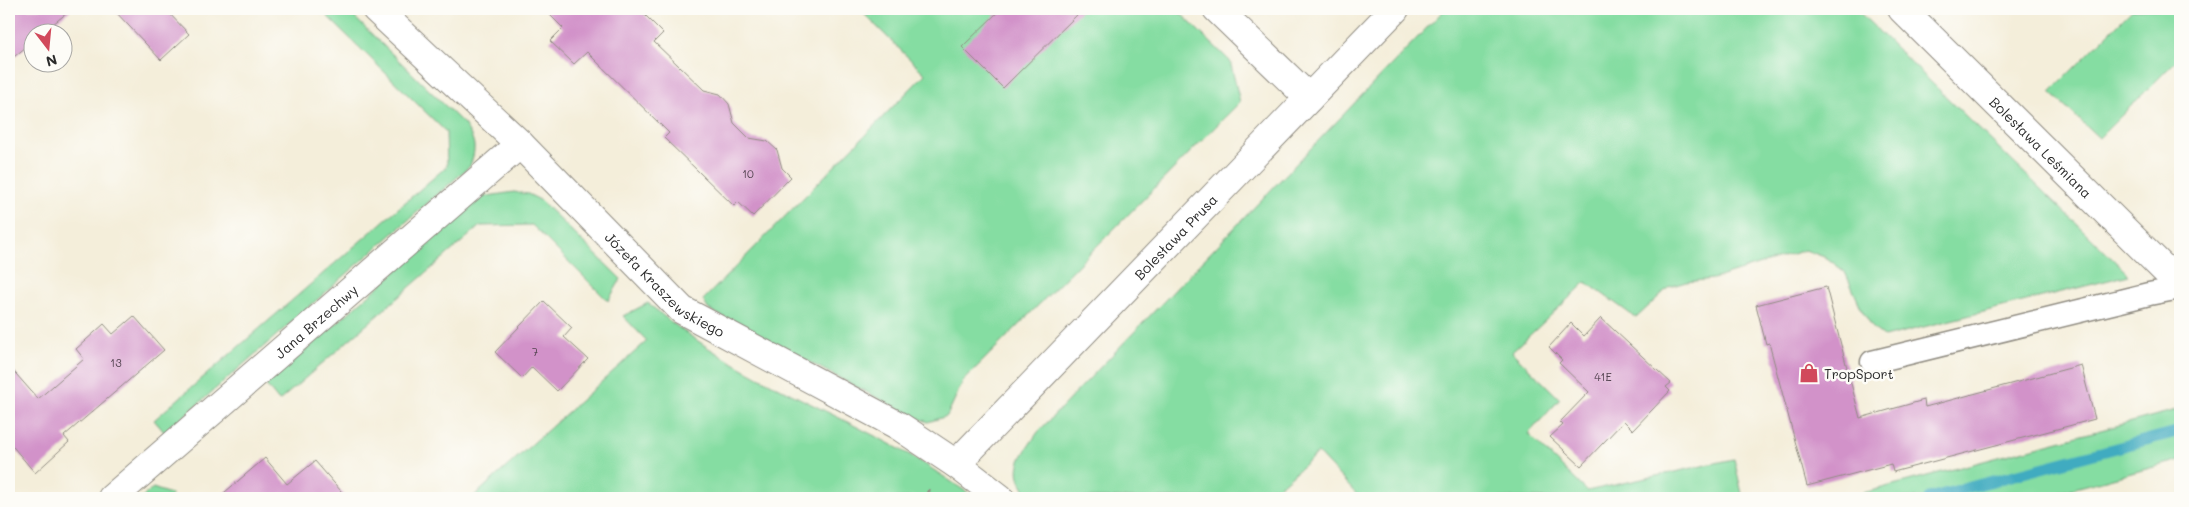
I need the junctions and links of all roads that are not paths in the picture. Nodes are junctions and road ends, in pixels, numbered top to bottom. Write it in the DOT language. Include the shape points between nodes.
graph roads {
  1 [pos="376,9"];
  2 [pos="1217,9"];
  3 [pos="1396,9"];
  4 [pos="1902,9"];
  5 [pos="1309,98"];
  6 [pos="520,144"];
  7 [pos="2180,286"];
  8 [pos="1872,362"];
  9 [pos="956,464"];
  10 [pos="112,498"];
  11 [pos="1000,498"];
  1 -- 6 [label="street, Józefa Kraszewskiego"];
  2 -- 5 [label="street"];
  3 -- 5 [label="street, Bolesława Prusa"];
  4 -- 7 [label="street, Bolesława Leśmiana"];
  5 -- 9 [label="street, Bolesława Prusa"];
  6 -- 9 [label="street, Józefa Kraszewskiego" via="682,310 899,426"];
  6 -- 10 [label="street, Jana Brzechwy"];
  7 -- 8 [label="lane"];
  9 -- 11 [label="street, Józefa Kraszewskiego"];
}
